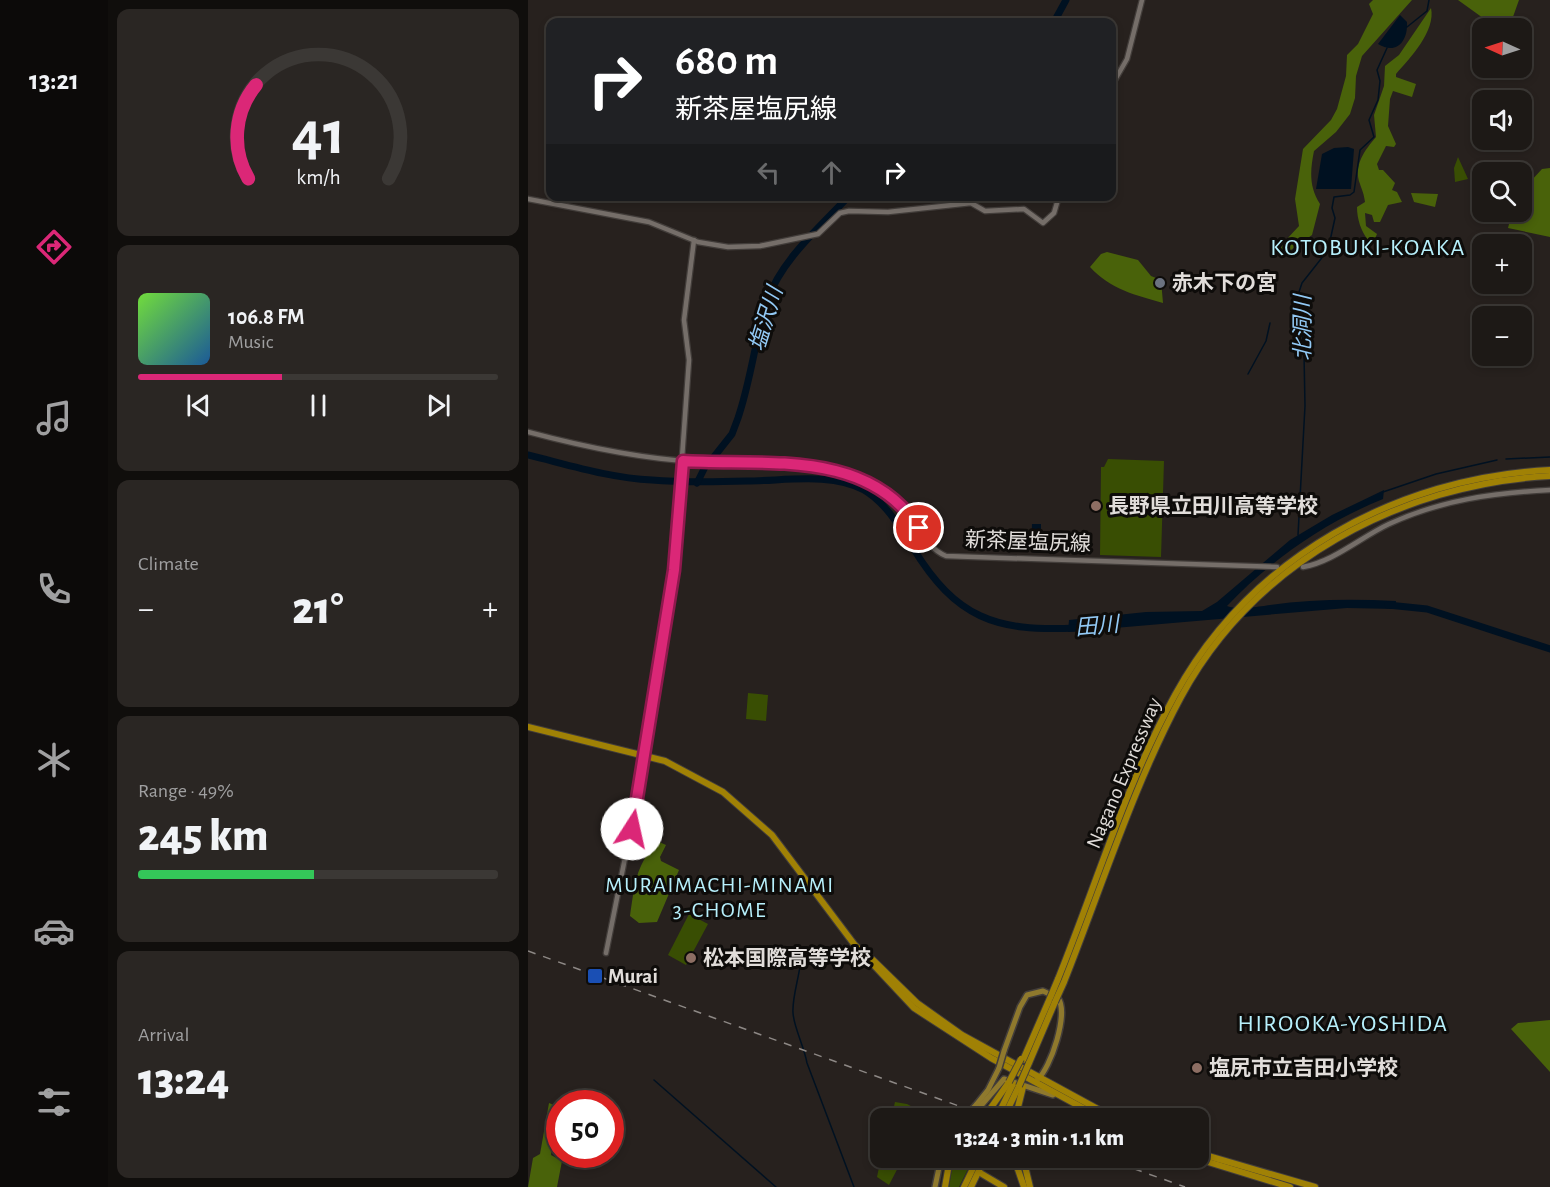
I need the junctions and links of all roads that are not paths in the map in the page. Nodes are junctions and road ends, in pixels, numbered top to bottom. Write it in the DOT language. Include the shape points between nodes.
graph roads {
  1 [pos="1142,0"];
  2 [pos="1116,78"];
  3 [pos="528,199"];
  4 [pos="1058,201"];
  5 [pos="694,240"];
  6 [pos="528,432"];
  7 [pos="683,463"];
  8 [pos="1550,470"];
  9 [pos="1550,476"];
  10 [pos="1550,490"];
  11 [pos="1274,567"];
  12 [pos="1303,567"];
  13 [pos="1253,598"];
  14 [pos="528,727"];
  15 [pos="645,755"];
  16 [pos="854,944"];
  17 [pos="606,953"];
  18 [pos="1053,1003"];
  19 [pos="1056,1039"];
  20 [pos="1026,1062"];
  21 [pos="1012,1063"];
  22 [pos="1039,1080"];
  23 [pos="1016,1085"];
  24 [pos="978,1106"];
  25 [pos="991,1108"];
  26 [pos="1005,1108"];
  27 [pos="1015,1108"];
  28 [pos="1081,1108"];
  29 [pos="1082,1108"];
  30 [pos="1094,1108"];
  31 [pos="1209,1156"];
  32 [pos="1209,1162"];
  33 [pos="939,1168"];
  34 [pos="948,1168"];
  35 [pos="973,1168"];
  36 [pos="980,1168"];
  37 [pos="1017,1168"];
  38 [pos="1025,1168"];
  39 [pos="982,1174"];
  40 [pos="935,1187"];
  41 [pos="945,1187"];
  42 [pos="964,1187"];
  43 [pos="970,1187"];
  44 [pos="1004,1187"];
  45 [pos="1024,1187"];
  46 [pos="1030,1187"];
  47 [pos="1290,1187"];
  48 [pos="1315,1187"];
  1 -- 2 [label="main road" via="1127,59"];
  3 -- 5 [label="main road" via="649,222"];
  4 -- 5 [label="main road" via="1054,213 1043,223 1024,209 985,211 966,203 888,212 845,212 816,234 745,247"];
  5 -- 7 [label="main road" via="684,320 688,360"];
  6 -- 7 [label="main road, 新茶屋塩尻線"];
  7 -- 11 [label="main road, 新茶屋塩尻線" via="803,464 850,474 889,495 908,513 931,548 946,555"];
  7 -- 15 [label="main road" via="674,570"];
  8 -- 13 [label="highway, Nagano Expressway" via="1468,480 1384,507 1309,548"];
  9 -- 13 [label="highway, Nagano Expressway" via="1479,484 1426,497 1386,513 1326,544"];
  10 -- 12 [label="main road" via="1489,494 1434,506"];
  13 -- 18 [label="highway, Nagano Expressway, bridge" via="1176,693 1151,743"];
  14 -- 15 [label="highway"];
  15 -- 16 [label="highway" via="706,781 765,827"];
  15 -- 17 [label="main road"];
  16 -- 21 [label="highway" via="917,1003 962,1035"];
  16 -- 22 [label="highway" via="925,1017"];
  18 -- 20 [label="highway, Nagano Expressway"];
  18 -- 20 [label="highway, Nagano Expressway"];
  19 -- 21 [label="main road" via="1040,1070"];
  19 -- 22 [label="main road"];
  19 -- 24 [label="main road, bridge" via="1063,1018 1062,1003 1053,994 1036,991 1027,995 999,1068"];
  20 -- 23 [label="highway, bridge"];
  20 -- 23 [label="highway, Nagano Expressway, bridge"];
  21 -- 22 [label="highway"];
  22 -- 29 [label="highway"];
  22 -- 30 [label="highway"];
  23 -- 25 [label="highway, bridge"];
  23 -- 26 [label="highway, Nagano Expressway"];
  23 -- 27 [label="highway"];
  24 -- 28 [label="main road" via="1006,1078"];
  31 -- 48 [label="highway"];
  32 -- 47 [label="highway"];
  33 -- 40 [label="main road"];
  34 -- 41 [label="highway"];
  35 -- 42 [label="highway"];
  36 -- 43 [label="highway"];
  37 -- 45 [label="highway"];
  38 -- 46 [label="highway"];
  39 -- 44 [label="highway"];
}
